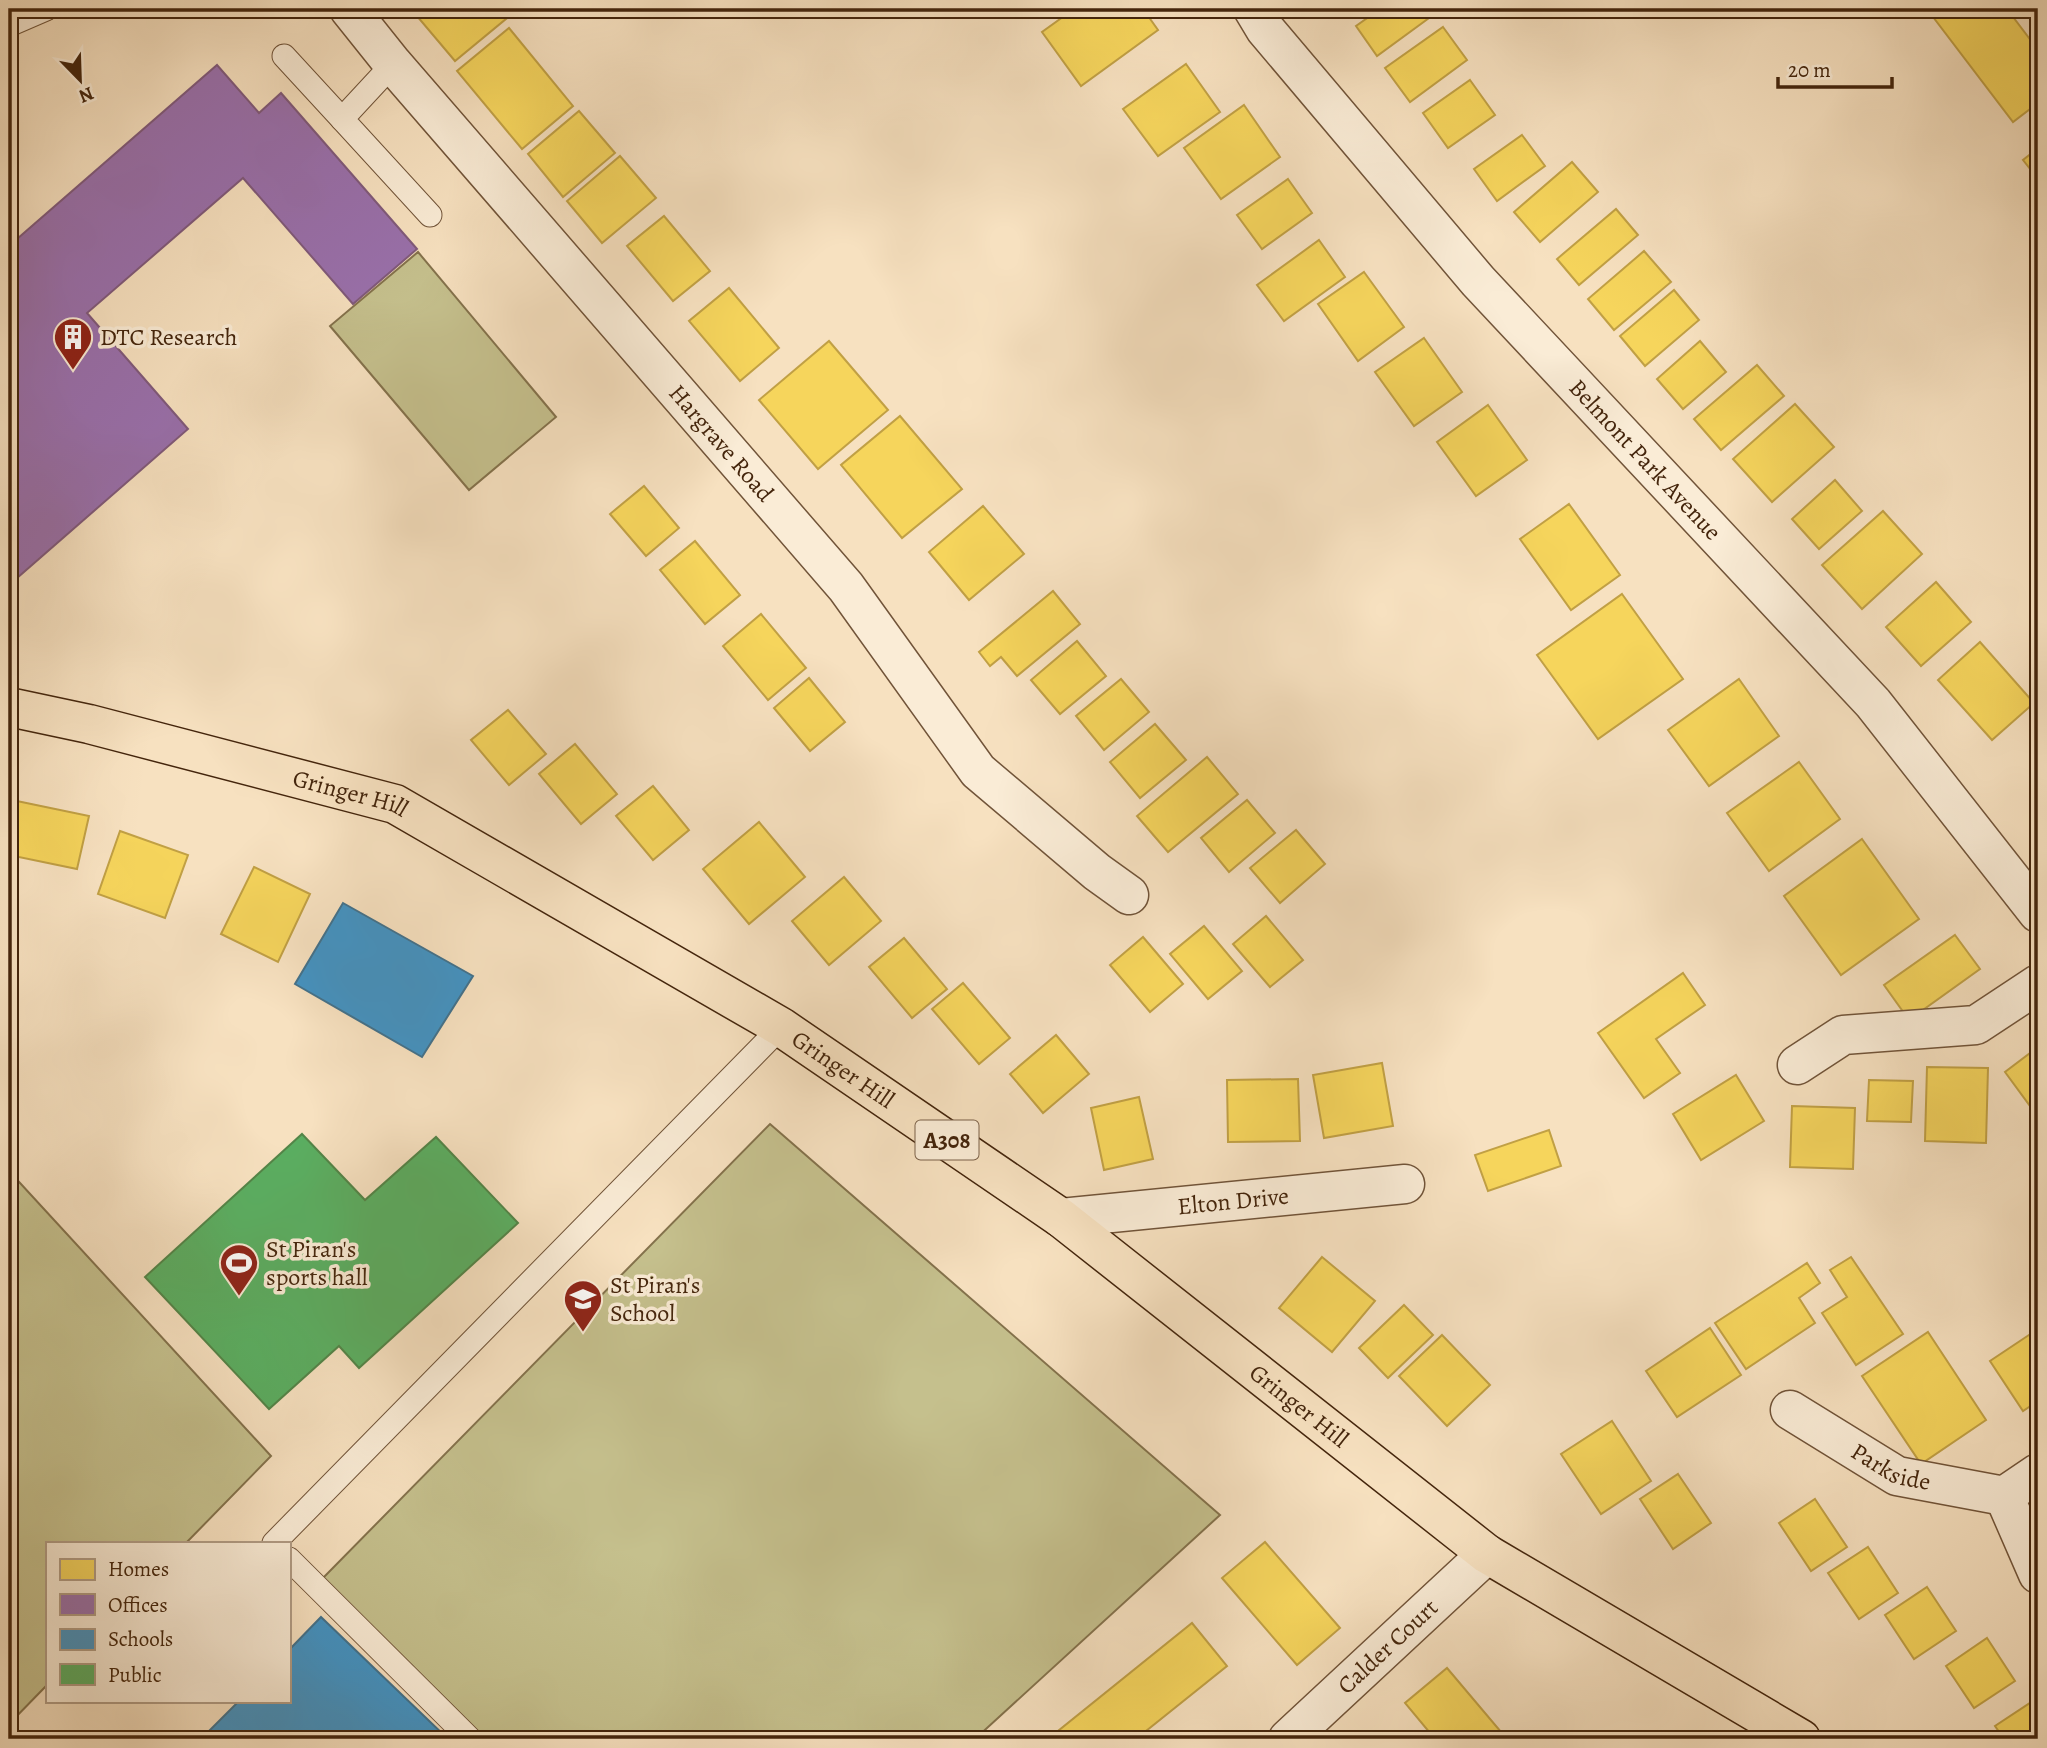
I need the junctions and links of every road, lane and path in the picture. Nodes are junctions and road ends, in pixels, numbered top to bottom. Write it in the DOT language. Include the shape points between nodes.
graph roads {
  1 [pos="46,9"];
  2 [pos="1253,9"];
  3 [pos="359,12"];
  4 [pos="9,25"];
  5 [pos="284,56"];
  6 [pos="393,64"];
  7 [pos="342,119"];
  8 [pos="430,215"];
  9 [pos="9,707"];
  10 [pos="1129,895"];
  11 [pos="2038,913"];
  12 [pos="2038,985"];
  13 [pos="781,1027"];
  14 [pos="1797,1065"];
  15 [pos="1405,1184"];
  16 [pos="1061,1218"];
  17 [pos="1790,1410"];
  18 [pos="2038,1473"];
  19 [pos="2004,1496"];
  20 [pos="275,1542"];
  21 [pos="1487,1554"];
  22 [pos="290,1560"];
  23 [pos="2038,1574"];
  24 [pos="1786,1736"];
  25 [pos="470,1739"];
  26 [pos="1288,1739"];
  1 -- 4 [label="lane"];
  2 -- 11 [label="street, Belmont Park Avenue" via="1273,40 1478,281 1873,703"];
  3 -- 6 [label="street, Hargrave Road"];
  5 -- 7 [label="lane"];
  6 -- 7 [label="lane"];
  6 -- 10 [label="street, Hargrave Road" via="846,587 978,771 1088,882"];
  7 -- 8 [label="lane"];
  9 -- 13 [label="main road, Gringer Hill / A308" via="395,804"];
  12 -- 14 [label="street" via="1976,1025 1843,1035"];
  13 -- 16 [label="main road, Gringer Hill / A308"];
  13 -- 20 [label="lane"];
  15 -- 16 [label="street, Elton Drive"];
  16 -- 21 [label="main road, Gringer Hill / A308"];
  17 -- 19 [label="street, Parkside" via="1897,1476"];
  18 -- 19 [label="street"];
  19 -- 23 [label="street"];
  21 -- 24 [label="main road, Gringer Hill / A308"];
  21 -- 26 [label="street, Calder Court"];
  22 -- 25 [label="lane"];
}
